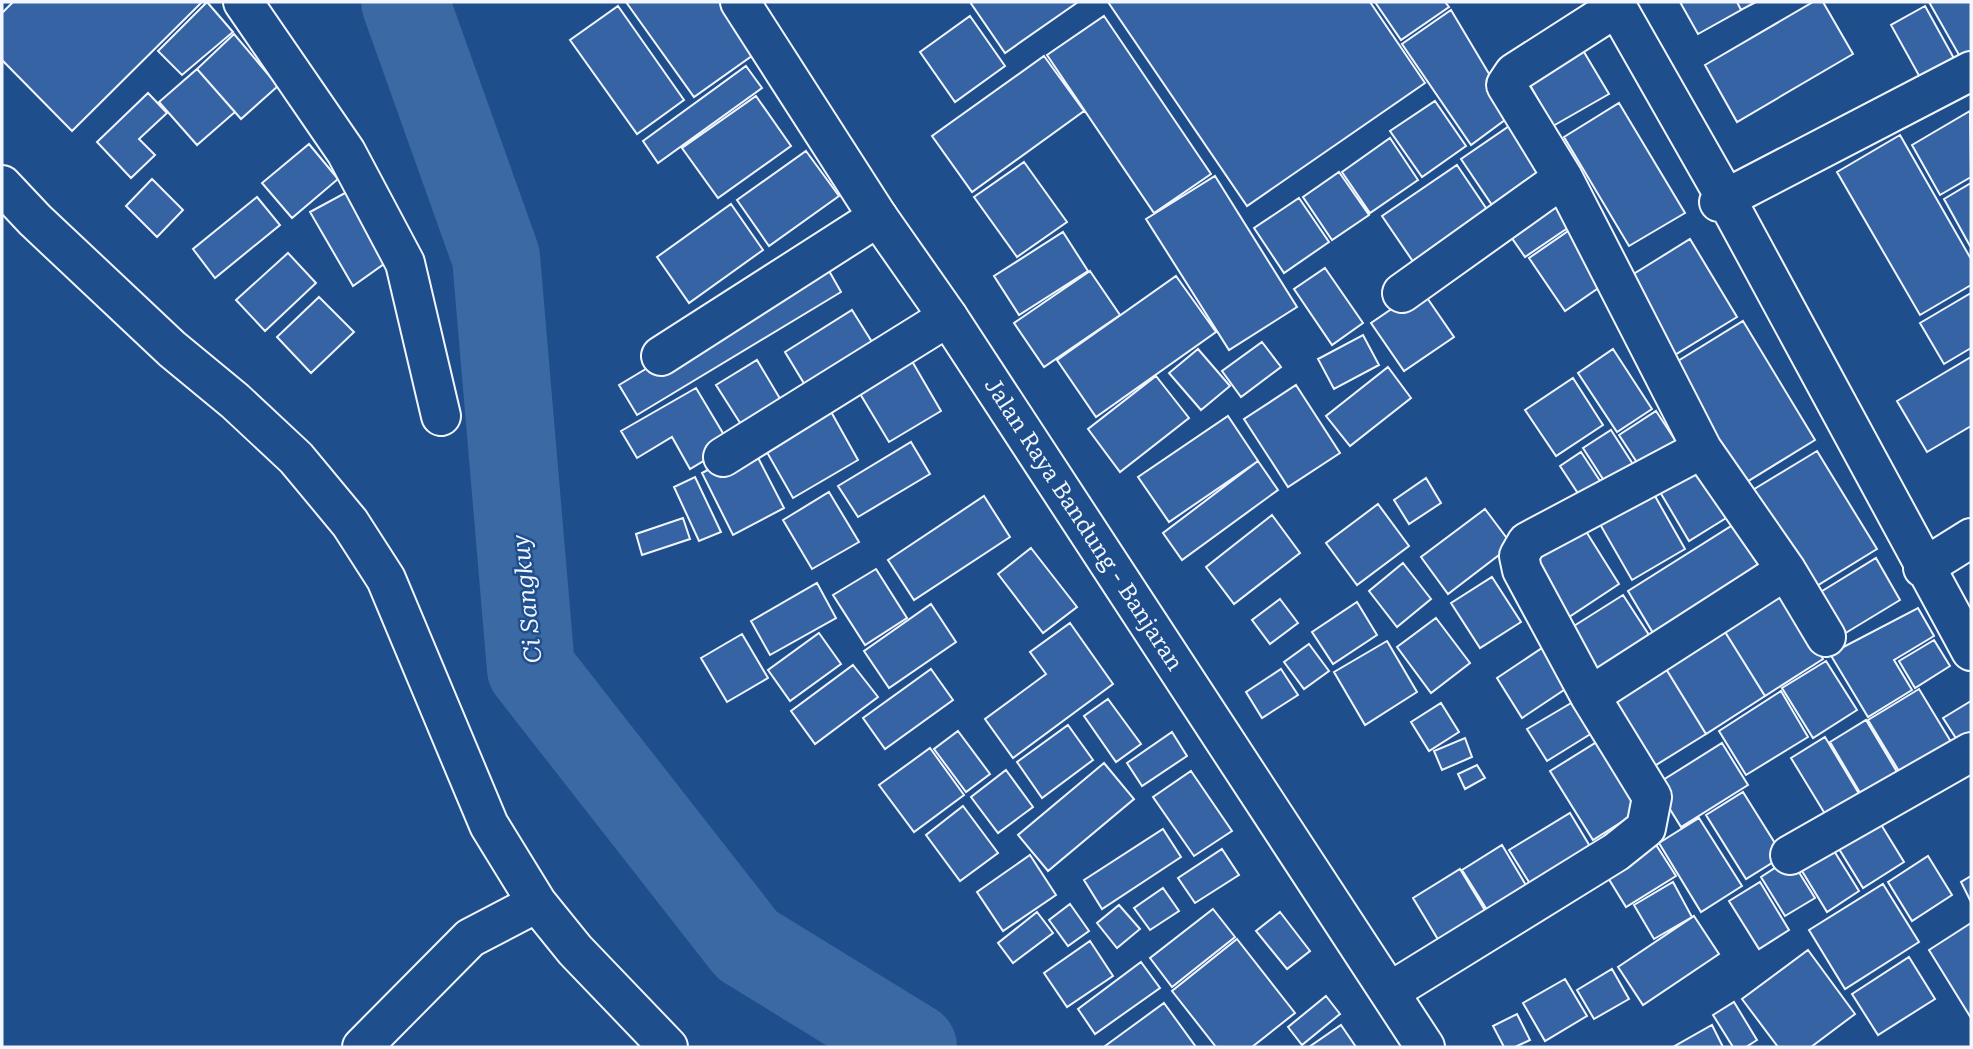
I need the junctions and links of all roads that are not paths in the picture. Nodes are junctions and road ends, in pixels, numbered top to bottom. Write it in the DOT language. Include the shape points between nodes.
graph roads {
  1 [pos="243,2"];
  2 [pos="740,2"];
  3 [pos="1618,4"];
  4 [pos="1969,78"];
  5 [pos="1563,178"];
  6 [pos="2,184"];
  7 [pos="1725,197"];
  8 [pos="878,217"];
  9 [pos="1402,293"];
  10 [pos="948,317"];
  11 [pos="661,356"];
  12 [pos="441,416"];
  13 [pos="1702,449"];
  14 [pos="723,457"];
  15 [pos="1971,538"];
  16 [pos="1926,566"];
  17 [pos="1786,570"];
  18 [pos="1826,637"];
  19 [pos="1971,651"];
  20 [pos="1590,696"];
  21 [pos="1971,752"];
  22 [pos="1790,855"];
  23 [pos="537,903"];
  24 [pos="1391,991"];
  25 [pos="362,1047"];
  26 [pos="668,1047"];
  27 [pos="1425,1047"];
  1 -- 12 [label="street" via="346,152 405,263"];
  2 -- 8 [label="street, Jalan Raya Bandung - Banjaran"];
  3 -- 5 [label="street" via="1514,73 1506,85"];
  3 -- 7 [label="street"];
  4 -- 7 [label="street" via="1719,202"];
  5 -- 9 [label="street"];
  5 -- 13 [label="street"];
  6 -- 23 [label="street" via="163,341 296,458 350,523 386,579 489,825"];
  7 -- 16 [label="street"];
  8 -- 10 [label="street, Jalan Raya Bandung - Banjaran"];
  8 -- 11 [label="street"];
  10 -- 14 [label="street"];
  10 -- 24 [label="street, Jalan Raya Bandung - Banjaran"];
  13 -- 17 [label="street"];
  13 -- 20 [label="street" via="1527,542 1519,556 1522,570"];
  15 -- 16 [label="street" via="1923,568"];
  16 -- 19 [label="street"];
  17 -- 18 [label="street"];
  17 -- 20 [label="street"];
  20 -- 24 [label="street" via="1653,797 1646,828 1616,852"];
  21 -- 22 [label="street"];
  23 -- 25 [label="street" via="470,938"];
  23 -- 26 [label="street" via="575,950"];
  24 -- 27 [label="street, Jalan Raya Bandung - Banjaran"];
}
